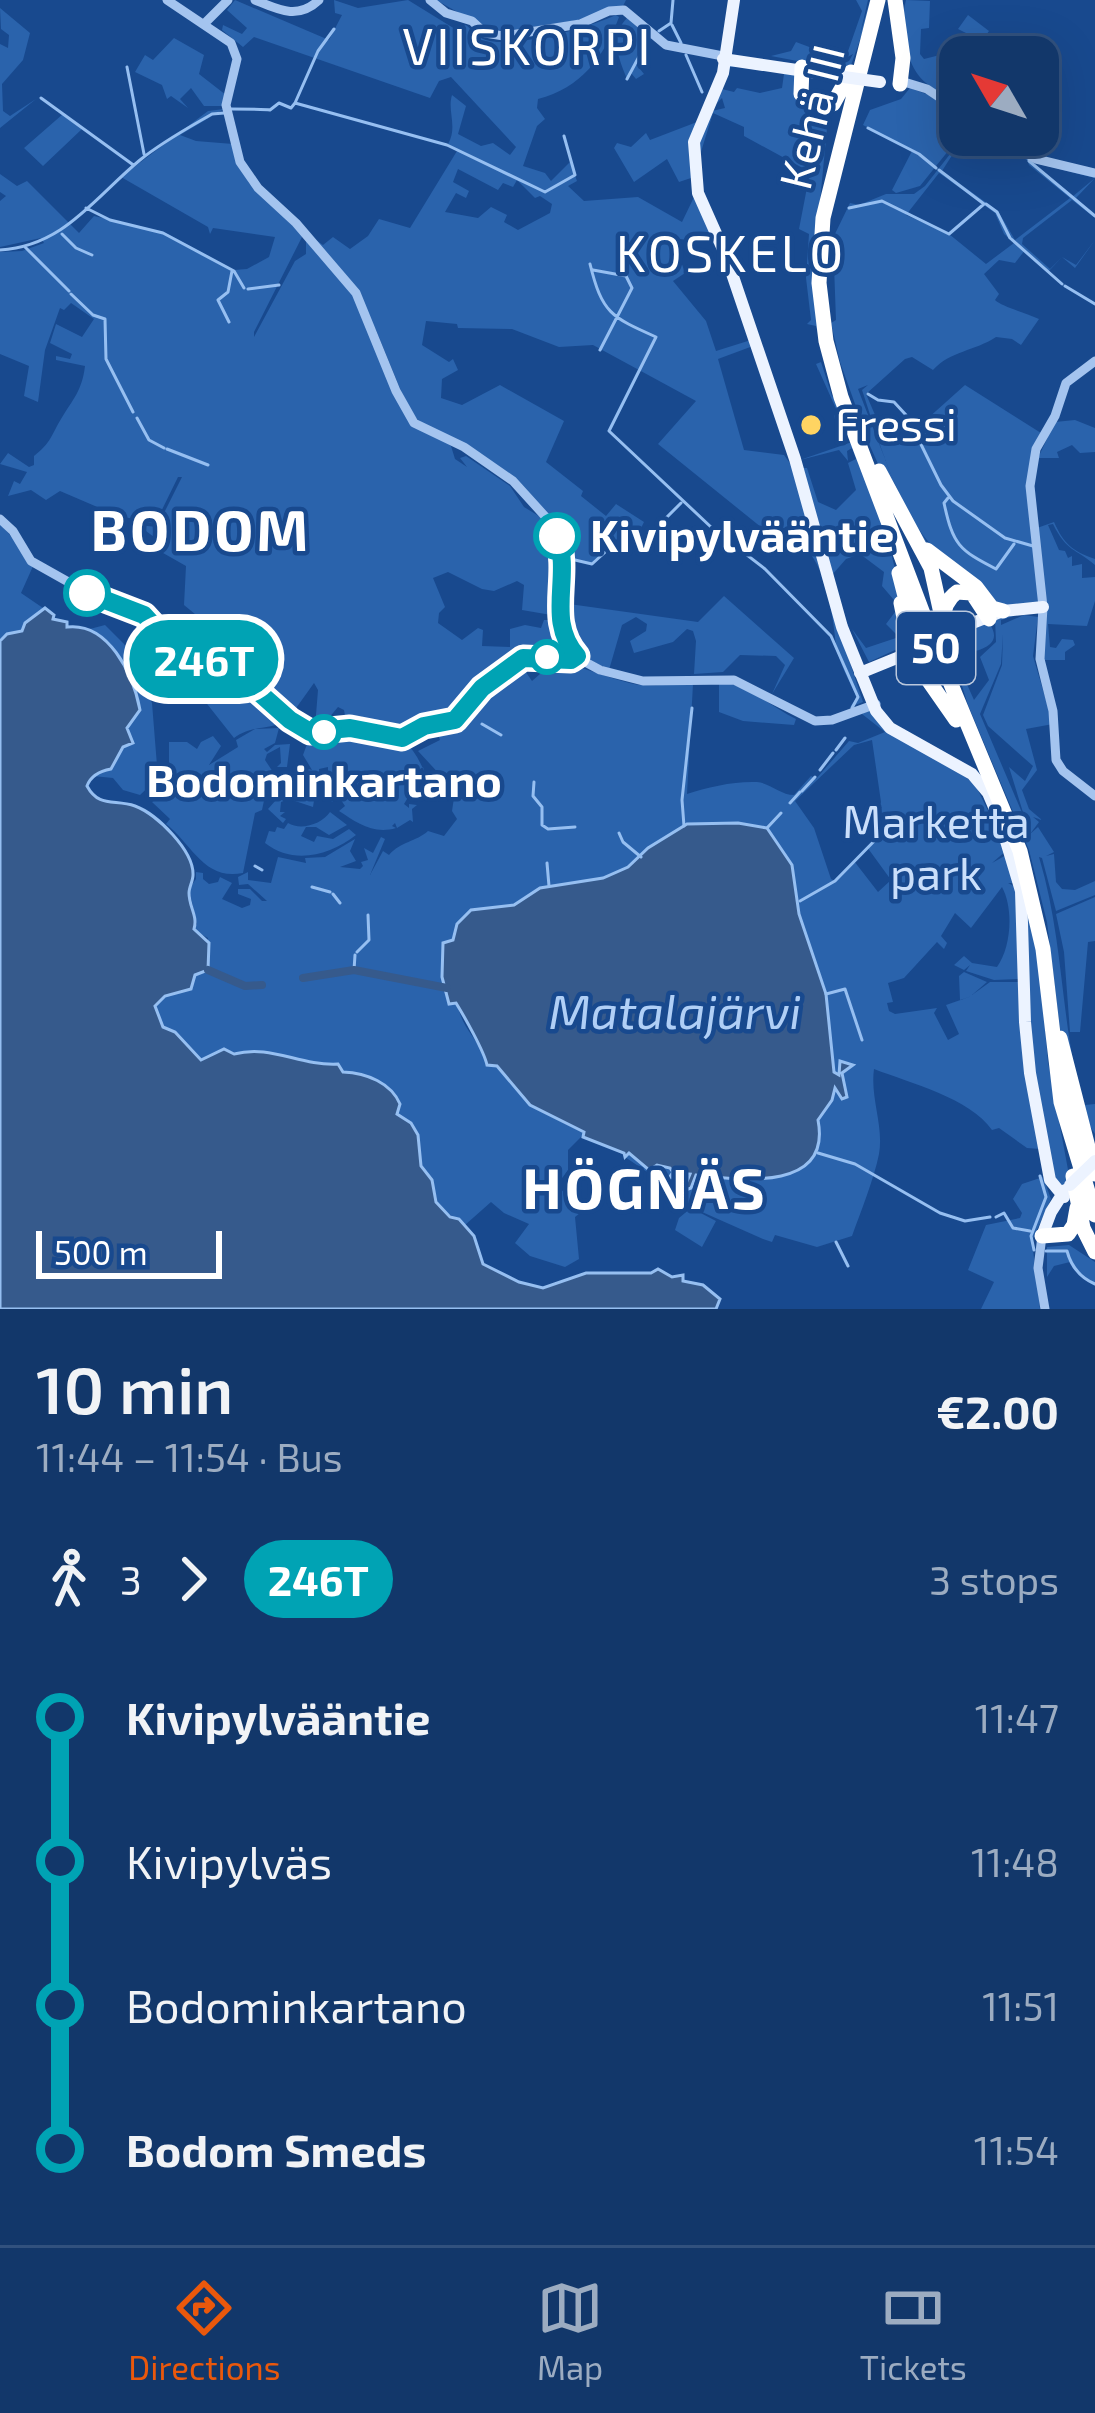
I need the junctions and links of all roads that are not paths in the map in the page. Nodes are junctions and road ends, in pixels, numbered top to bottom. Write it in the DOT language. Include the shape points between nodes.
graph roads {
  1 [pos="167,0"];
  2 [pos="228,0"];
  3 [pos="255,0"];
  4 [pos="319,0"];
  5 [pos="430,0"];
  6 [pos="734,0"];
  7 [pos="895,0"];
  8 [pos="880,3"];
  9 [pos="204,25"];
  10 [pos="725,58"];
  11 [pos="802,69"];
  12 [pos="900,83"];
  13 [pos="939,97"];
  14 [pos="1028,156"];
  15 [pos="1095,173"];
  16 [pos="1095,361"];
  17 [pos="867,448"];
  18 [pos="876,490"];
  19 [pos="0,519"];
  20 [pos="914,535"];
  21 [pos="896,565"];
  22 [pos="1043,608"];
  23 [pos="991,613"];
  24 [pos="948,629"];
  25 [pos="916,649"];
  26 [pos="571,658"];
  27 [pos="862,672"];
  28 [pos="963,700"];
  29 [pos="871,705"];
  30 [pos="956,720"];
  31 [pos="1095,796"];
  32 [pos="1002,804"];
  33 [pos="1053,998"];
  34 [pos="1067,1100"];
  35 [pos="1095,1138"];
  36 [pos="1095,1166"];
  37 [pos="1065,1192"];
  38 [pos="1095,1199"];
  39 [pos="1095,1215"];
  40 [pos="1044,1236"];
  41 [pos="1095,1255"];
  42 [pos="1045,1309"];
  1 -- 9 [label="street"];
  2 -- 9 [label="street"];
  3 -- 4 [label="street" via="293,13"];
  5 -- 10 [label="street" via="484,33 504,36 624,10 666,45"];
  6 -- 10 [label="main road"];
  7 -- 12 [label="highway"];
  8 -- 11 [label="highway" via="832,104 815,109 803,100"];
  8 -- 17 [label="highway, Kehä III / 50" via="835,184 825,260 836,357"];
  8 -- 18 [label="highway, Kehä III / 50" via="833,166 819,260 830,358"];
  9 -- 26 [label="street" via="236,53 226,105 241,162 356,293 409,416 513,481 552,524 565,564 559,618"];
  10 -- 11 [label="main road"];
  10 -- 27 [label="main road" via="696,134 695,183 725,251"];
  11 -- 12 [label="main road, bridge"];
  12 -- 13 [label="street"];
  14 -- 15 [label="street"];
  16 -- 22 [label="street" via="1066,382 1034,458 1030,493"];
  17 -- 20 [label="highway"];
  17 -- 28 [label="highway, Kehä III / 50"];
  18 -- 21 [label="highway"];
  18 -- 32 [label="highway, Kehä III / 50"];
  19 -- 26 [label="street" via="31,561 144,615 171,646 236,672 310,732 350,728 404,737 455,720 523,658"];
  20 -- 23 [label="highway" via="973,584"];
  20 -- 24 [label="highway"];
  21 -- 25 [label="highway"];
  21 -- 30 [label="highway"];
  22 -- 23 [label="main road"];
  22 -- 31 [label="street" via="1040,659 1056,760"];
  23 -- 24 [label="main road"];
  23 -- 24 [label="highway" via="976,595 956,593 944,605"];
  24 -- 25 [label="main road, bridge"];
  24 -- 28 [label="highway"];
  25 -- 27 [label="main road"];
  25 -- 30 [label="highway"];
  26 -- 29 [label="street" via="644,681 734,680 814,721"];
  27 -- 29 [label="main road"];
  28 -- 33 [label="highway, Kehä III / 50" via="1029,862"];
  29 -- 37 [label="main road" via="982,784 1011,851 1022,897 1028,1060"];
  30 -- 32 [label="highway"];
  32 -- 34 [label="highway, Kehä III / 50" via="1037,914"];
  33 -- 34 [label="highway"];
  33 -- 38 [label="highway, Kehä III / 50" via="1066,1102"];
  34 -- 35 [label="highway"];
  34 -- 36 [label="highway"];
  34 -- 37 [label="highway"];
  34 -- 39 [label="highway, Kehä III / 50"];
  36 -- 37 [label="main road, bridge"];
  37 -- 40 [label="main road"];
  37 -- 40 [label="highway" via="1077,1215 1071,1231"];
  37 -- 41 [label="highway"];
  40 -- 41 [label="highway"];
  40 -- 42 [label="street"];
}
